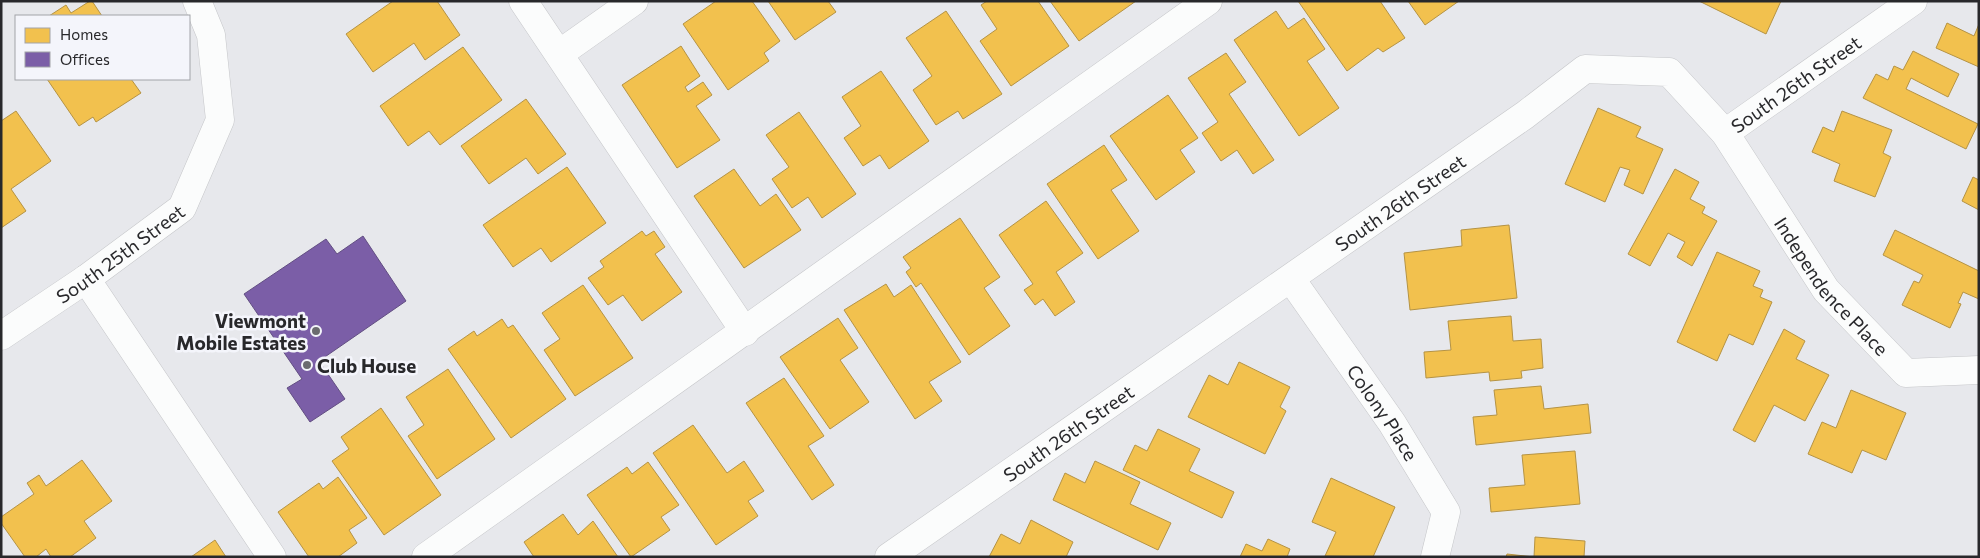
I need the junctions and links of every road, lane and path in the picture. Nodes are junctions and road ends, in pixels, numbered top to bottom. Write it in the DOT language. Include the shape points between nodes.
graph roads {
  1 [pos="198,1"];
  2 [pos="523,1"];
  3 [pos="634,1"];
  4 [pos="1208,1"];
  5 [pos="1912,1"];
  6 [pos="559,54"];
  7 [pos="1725,133"];
  8 [pos="86,279"];
  9 [pos="1291,279"];
  10 [pos="745,332"];
  11 [pos="1,336"];
  12 [pos="1979,370"];
  13 [pos="272,557"];
  14 [pos="426,557"];
  15 [pos="889,557"];
  16 [pos="1435,557"];
  1 -- 8 [label="street, South 25th Street" via="212,35 220,120 182,208"];
  2 -- 6 [label="street"];
  3 -- 6 [label="street"];
  4 -- 10 [label="street"];
  5 -- 7 [label="street, South 26th Street"];
  6 -- 10 [label="street"];
  7 -- 9 [label="street, South 26th Street" via="1669,72 1585,69 1525,115"];
  7 -- 12 [label="street, Independence Place" via="1826,290 1906,373"];
  8 -- 11 [label="street, South 25th Street"];
  8 -- 13 [label="street"];
  9 -- 15 [label="street, South 26th Street"];
  9 -- 16 [label="street, Colony Place" via="1392,423 1446,512"];
  10 -- 14 [label="street"];
}
